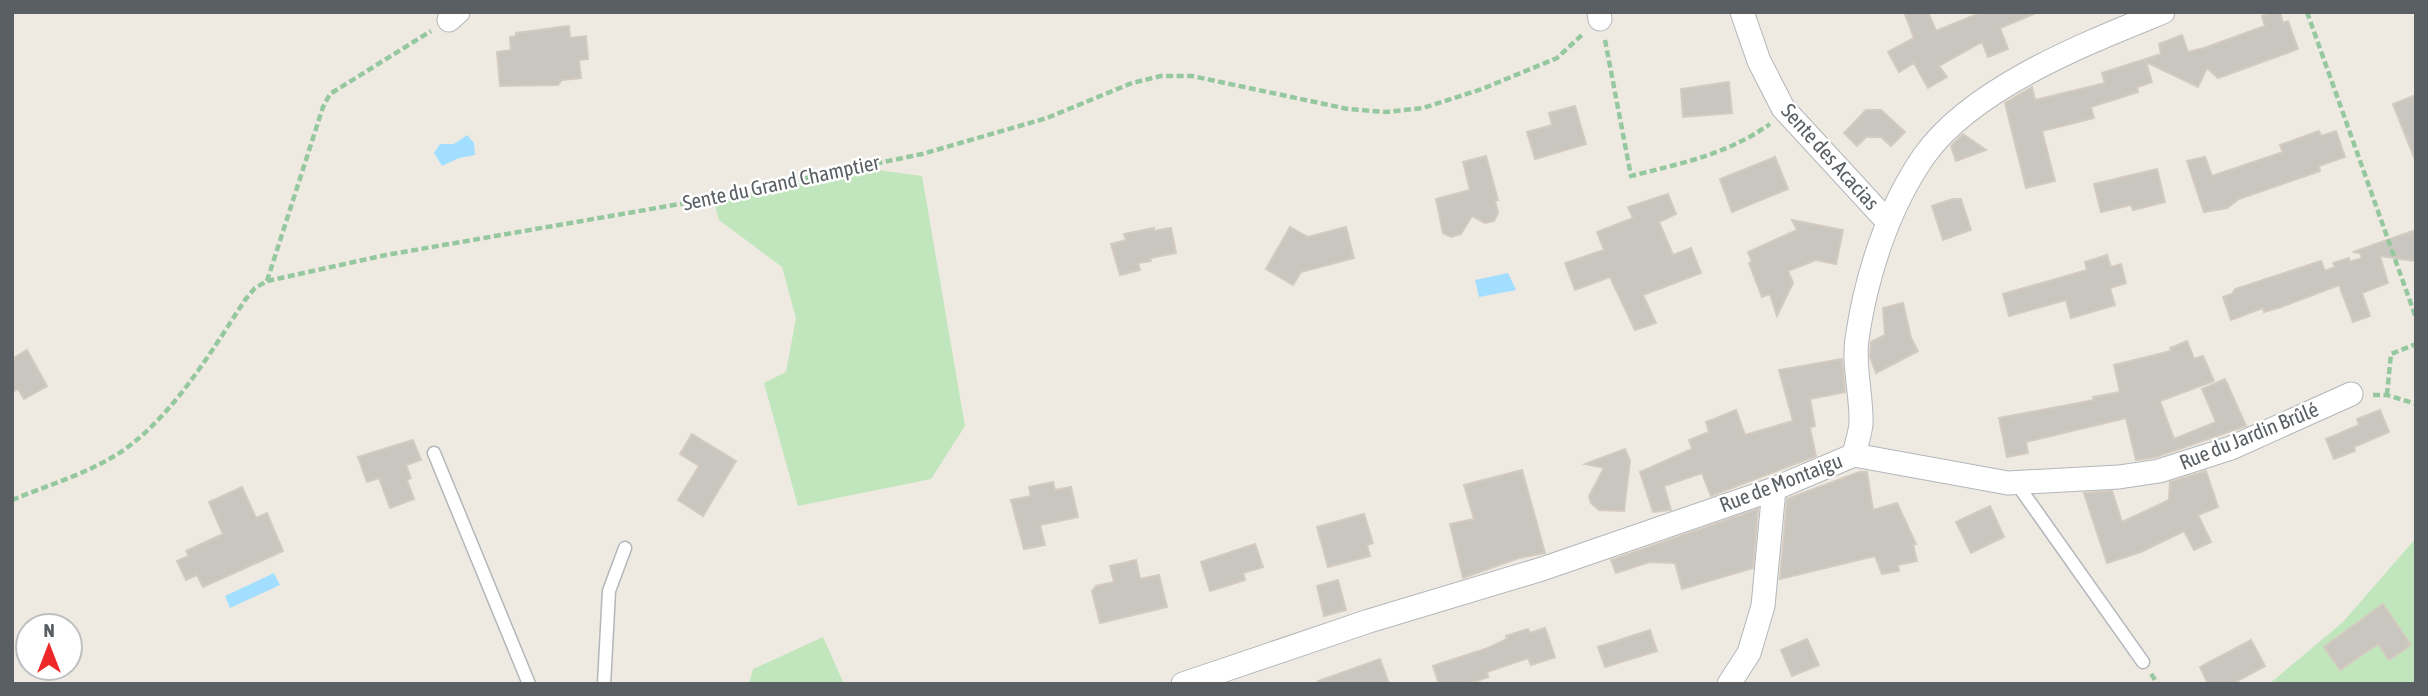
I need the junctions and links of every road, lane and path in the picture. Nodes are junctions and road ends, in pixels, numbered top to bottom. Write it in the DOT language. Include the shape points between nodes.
graph roads {
  1 [pos="1742,12"];
  2 [pos="2162,12"];
  3 [pos="2307,12"];
  4 [pos="1600,15"];
  5 [pos="454,16"];
  6 [pos="1783,108"];
  7 [pos="1888,222"];
  8 [pos="267,281"];
  9 [pos="2416,318"];
  10 [pos="2416,344"];
  11 [pos="2351,394"];
  12 [pos="2387,395"];
  13 [pos="2416,404"];
  14 [pos="434,453"];
  15 [pos="1854,455"];
  16 [pos="2017,484"];
  17 [pos="1774,489"];
  18 [pos="12,500"];
  19 [pos="625,548"];
  20 [pos="2143,662"];
  21 [pos="529,684"];
  22 [pos="604,684"];
  23 [pos="1183,684"];
  24 [pos="1729,684"];
  1 -- 6 [label="street, Sente des Acacias" via="1759,61"];
  2 -- 7 [label="street, Rue de Montaigu" via="2072,48 1962,118 1925,155"];
  3 -- 9 [label="path"];
  4 -- 6 [label="path" via="1631,176 1743,143"];
  4 -- 8 [label="path, Sente du Grand Champtier" via="1557,58 1423,108 1386,112 1348,109 1192,76 1161,76 1047,118 922,155"];
  5 -- 8 [label="path" via="330,94"];
  6 -- 7 [label="street, Sente des Acacias"];
  7 -- 15 [label="street, Rue de Montaigu" via="1856,342 1861,425"];
  8 -- 18 [label="path" via="245,300 169,407 132,444"];
  10 -- 12 [label="path" via="2391,354"];
  11 -- 12 [label="path"];
  11 -- 16 [label="street, Rue du Jardin Brûlé" via="2231,448 2159,471"];
  12 -- 13 [label="path"];
  14 -- 21 [label="lane"];
  15 -- 16 [label="street, Rue du Jardin Brûlé"];
  15 -- 17 [label="street, Rue de Montaigu"];
  16 -- 20 [label="lane"];
  17 -- 23 [label="street, Rue de Montaigu"];
  17 -- 24 [label="street" via="1763,606 1749,653"];
  19 -- 22 [label="lane" via="609,591"];
}
